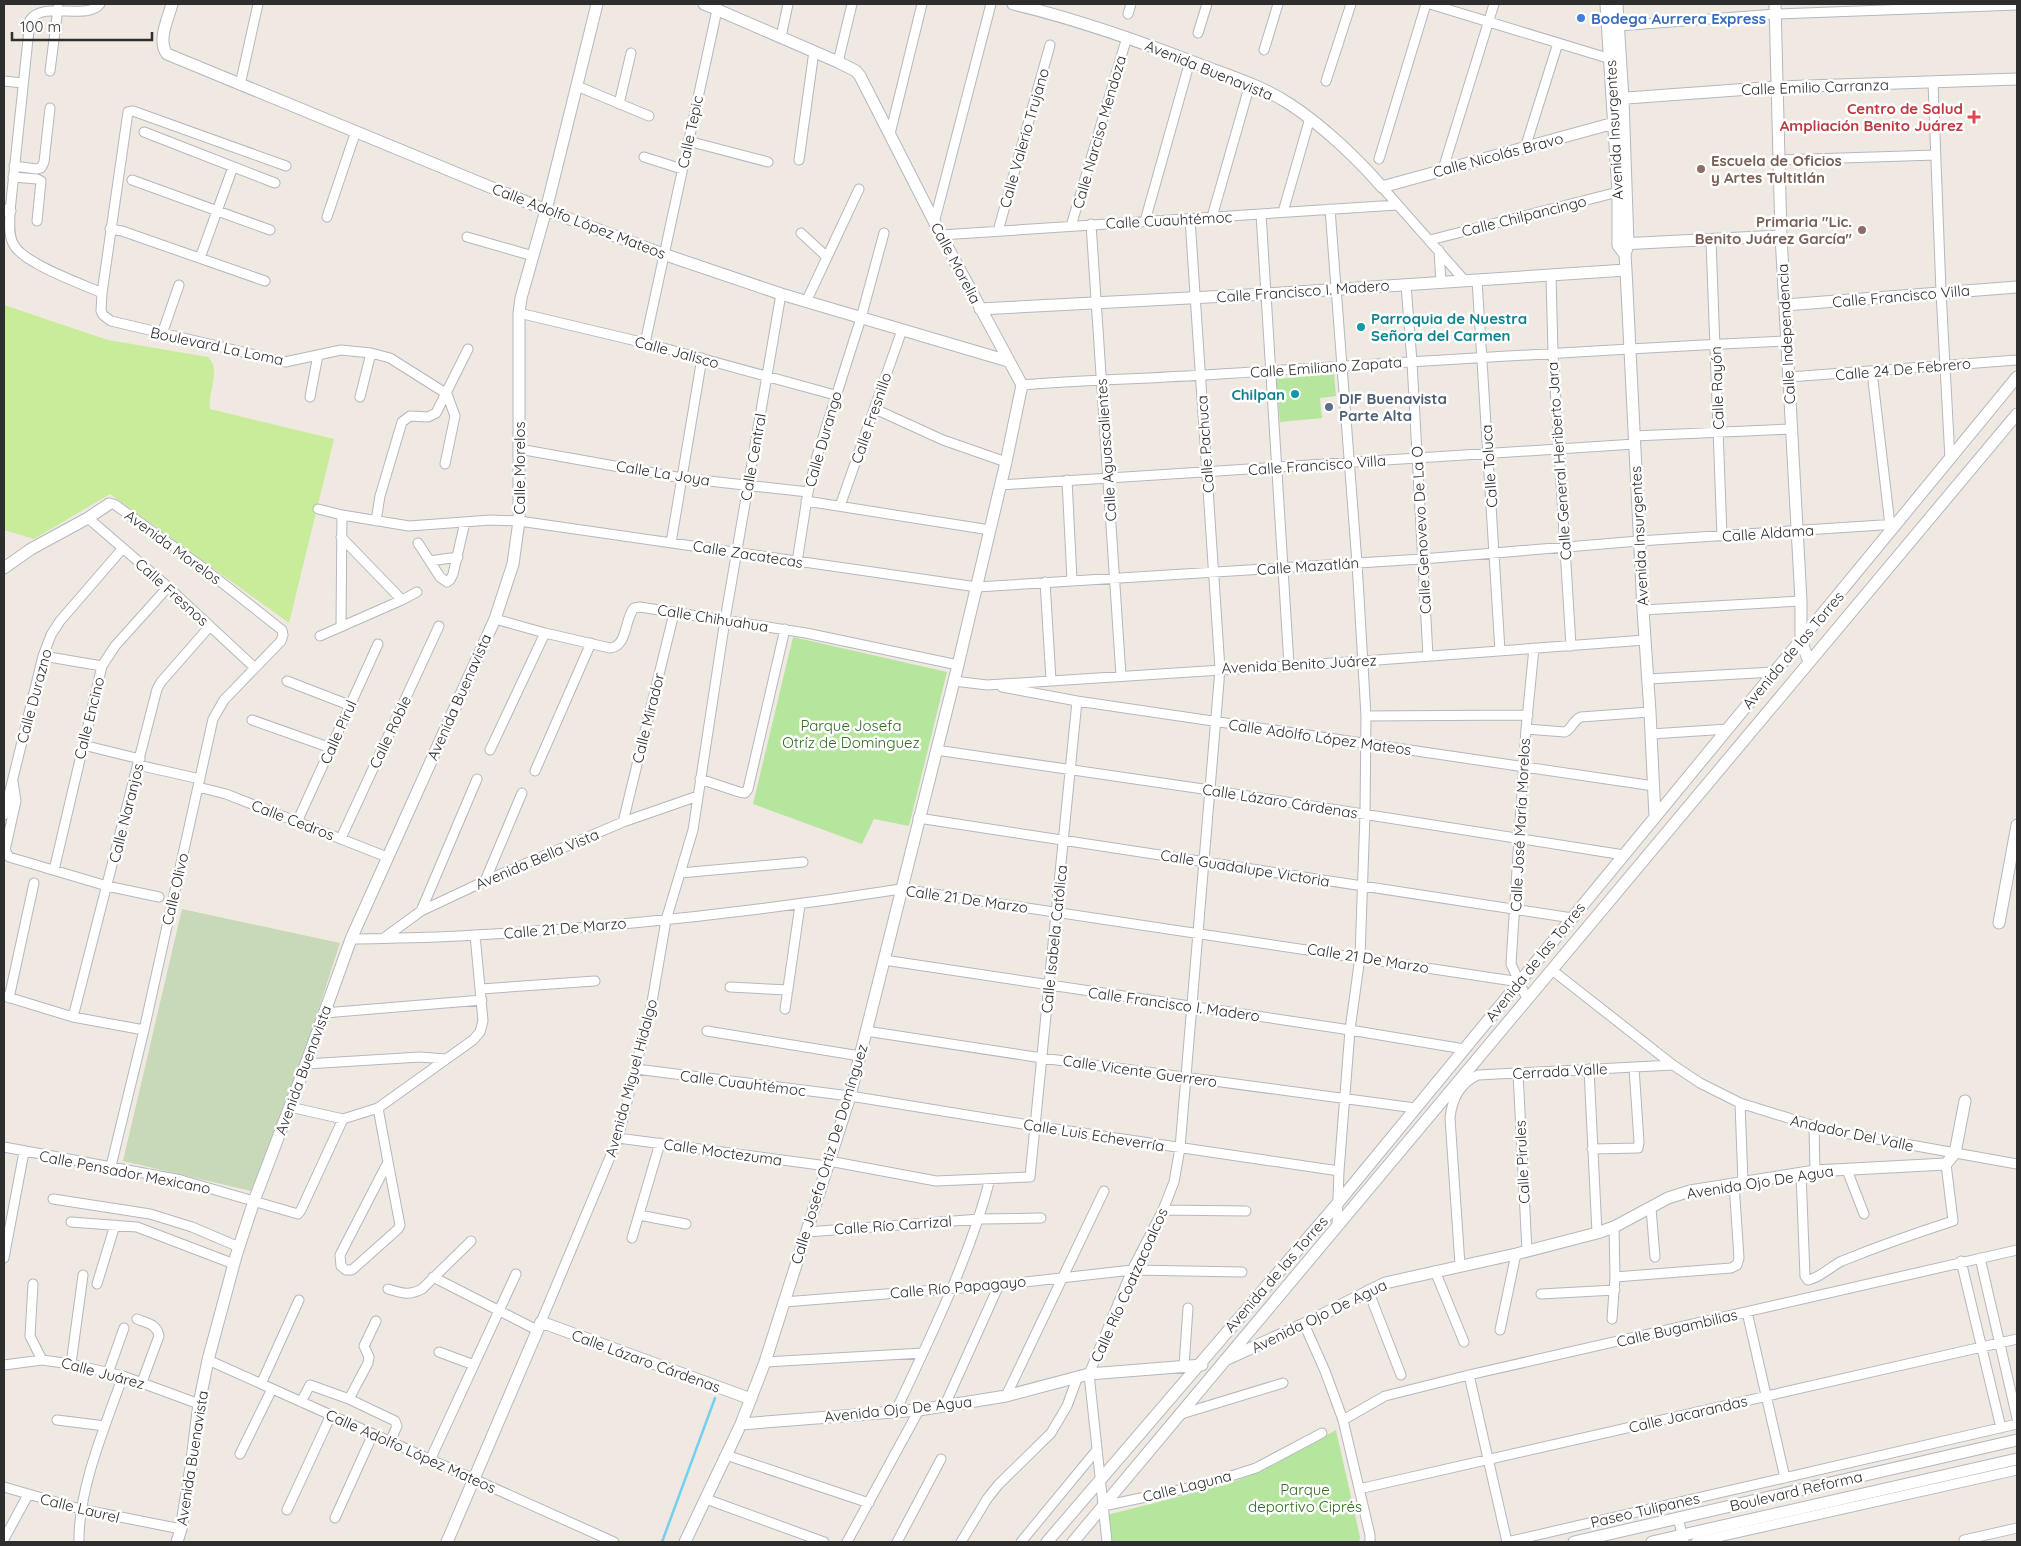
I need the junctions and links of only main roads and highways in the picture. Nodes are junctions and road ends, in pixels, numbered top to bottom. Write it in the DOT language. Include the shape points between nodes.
graph roads {
  1 [pos="172,4"];
  2 [pos="597,4"];
  3 [pos="704,4"];
  4 [pos="1013,4"];
  5 [pos="1606,4"];
  6 [pos="1617,4"];
  7 [pos="1776,9"];
  8 [pos="1615,61"];
  9 [pos="2017,79"];
  10 [pos="1778,87"];
  11 [pos="1618,99"];
  12 [pos="1614,123"];
  13 [pos="1382,187"];
  14 [pos="546,210"];
  15 [pos="1781,236"];
  16 [pos="1624,248"];
  17 [pos="1626,270"];
  18 [pos="2017,287"];
  19 [pos="1785,305"];
  20 [pos="980,309"];
  21 [pos="1008,362"];
  22 [pos="2017,377"];
  23 [pos="2017,414"];
  24 [pos="109,504"];
  25 [pos="4,568"];
  26 [pos="495,618"];
  27 [pos="1801,640"];
  28 [pos="1810,662"];
  29 [pos="958,665"];
  30 [pos="1655,817"];
  31 [pos="2017,825"];
  32 [pos="1999,923"];
  33 [pos="1965,1101"];
  34 [pos="539,1326"];
  35 [pos="1223,1361"];
  36 [pos="1197,1366"];
  37 [pos="751,1400"];
  38 [pos="741,1424"];
  39 [pos="2017,1440"];
  40 [pos="2017,1459"];
  41 [pos="1683,1539"];
  42 [pos="177,1542"];
  43 [pos="447,1542"];
  44 [pos="684,1542"];
  45 [pos="1048,1542"];
  46 [pos="1073,1542"];
  47 [pos="1574,1542"];
  48 [pos="1652,1542"];
  1 -- 14 [label="main road, Calle Adolfo López Mateos" via="162,42 167,54"];
  2 -- 14 [label="main road, Calle Morelos"];
  3 -- 20 [label="main road, Calle Morelia" via="856,71"];
  4 -- 13 [label="main road, Avenida Buenavista" via="1060,14 1127,37 1250,84 1287,102 1310,118"];
  5 -- 8 [label="main road, Avenida Insurgentes"];
  6 -- 8 [label="main road, Avenida Insurgentes"];
  7 -- 10 [label="main road, Calle Independencia"];
  8 -- 11 [label="main road, Avenida Insurgentes"];
  9 -- 10 [label="main road, Calle Emilio Carranza"];
  10 -- 11 [label="main road, Calle Emilio Carranza"];
  10 -- 15 [label="main road, Calle Independencia"];
  11 -- 12 [label="main road, Avenida Insurgentes"];
  11 -- 16 [label="main road, Avenida Insurgentes"];
  12 -- 13 [label="main road, Calle Nicolás Bravo"];
  12 -- 16 [label="main road, Avenida Insurgentes"];
  14 -- 21 [label="main road, Calle Adolfo López Mateos" via="781,294"];
  14 -- 26 [label="main road, Calle Morelos" via="518,313 519,521 513,564"];
  15 -- 16 [label="main road"];
  15 -- 19 [label="main road, Calle Independencia"];
  16 -- 17 [label="main road, Avenida Insurgentes"];
  17 -- 20 [label="main road, Calle Francisco I. Madero"];
  17 -- 30 [label="main road, Avenida Insurgentes"];
  18 -- 19 [label="main road, Calle Francisco Villa"];
  19 -- 27 [label="main road, Calle Independencia" via="1802,601"];
  20 -- 21 [label="main road, Calle Morelia"];
  21 -- 29 [label="main road, Calle Morelia" via="1022,385"];
  22 -- 27 [label="main road, Avenida de las Torres"];
  23 -- 28 [label="main road, Avenida de las Torres"];
  24 -- 25 [label="main road, Avenida Morelos"];
  26 -- 42 [label="main road, Avenida Buenavista" via="352,939 238,1247 208,1360"];
  27 -- 28 [label="main road, Calle Independencia"];
  27 -- 30 [label="main road, Avenida de las Torres"];
  28 -- 35 [label="main road, Avenida de las Torres"];
  29 -- 37 [label="main road, Calle Josefa Ortiz De Domínguez" via="850,1096"];
  30 -- 36 [label="main road, Avenida de las Torres" via="1337,1204"];
  31 -- 32 [label="main road"];
  33 -- 35 [label="main road, Avenida Ojo De Agua" via="1955,1153 1946,1164 1815,1170 1690,1191 1668,1198 1597,1234 1402,1278 1368,1290"];
  34 -- 37 [label="main road, Calle Lázaro Cárdenas"];
  34 -- 43 [label="main road, Avenida Miguel Hidalgo"];
  35 -- 36 [label="main road, Avenida Ojo De Agua"];
  35 -- 46 [label="main road, Avenida de las Torres"];
  36 -- 38 [label="main road, Avenida Ojo De Agua" via="1084,1375 1006,1396 944,1407"];
  36 -- 45 [label="main road, Avenida de las Torres"];
  37 -- 38 [label="main road, Calle Josefa Ortiz De Domínguez"];
  38 -- 44 [label="main road, Calle Josefa Ortiz De Domínguez"];
  39 -- 47 [label="main road, Boulevard Reforma"];
  40 -- 41 [label="main road, Boulevard Reforma"];
  41 -- 48 [label="main road, Boulevard Reforma"];
}
